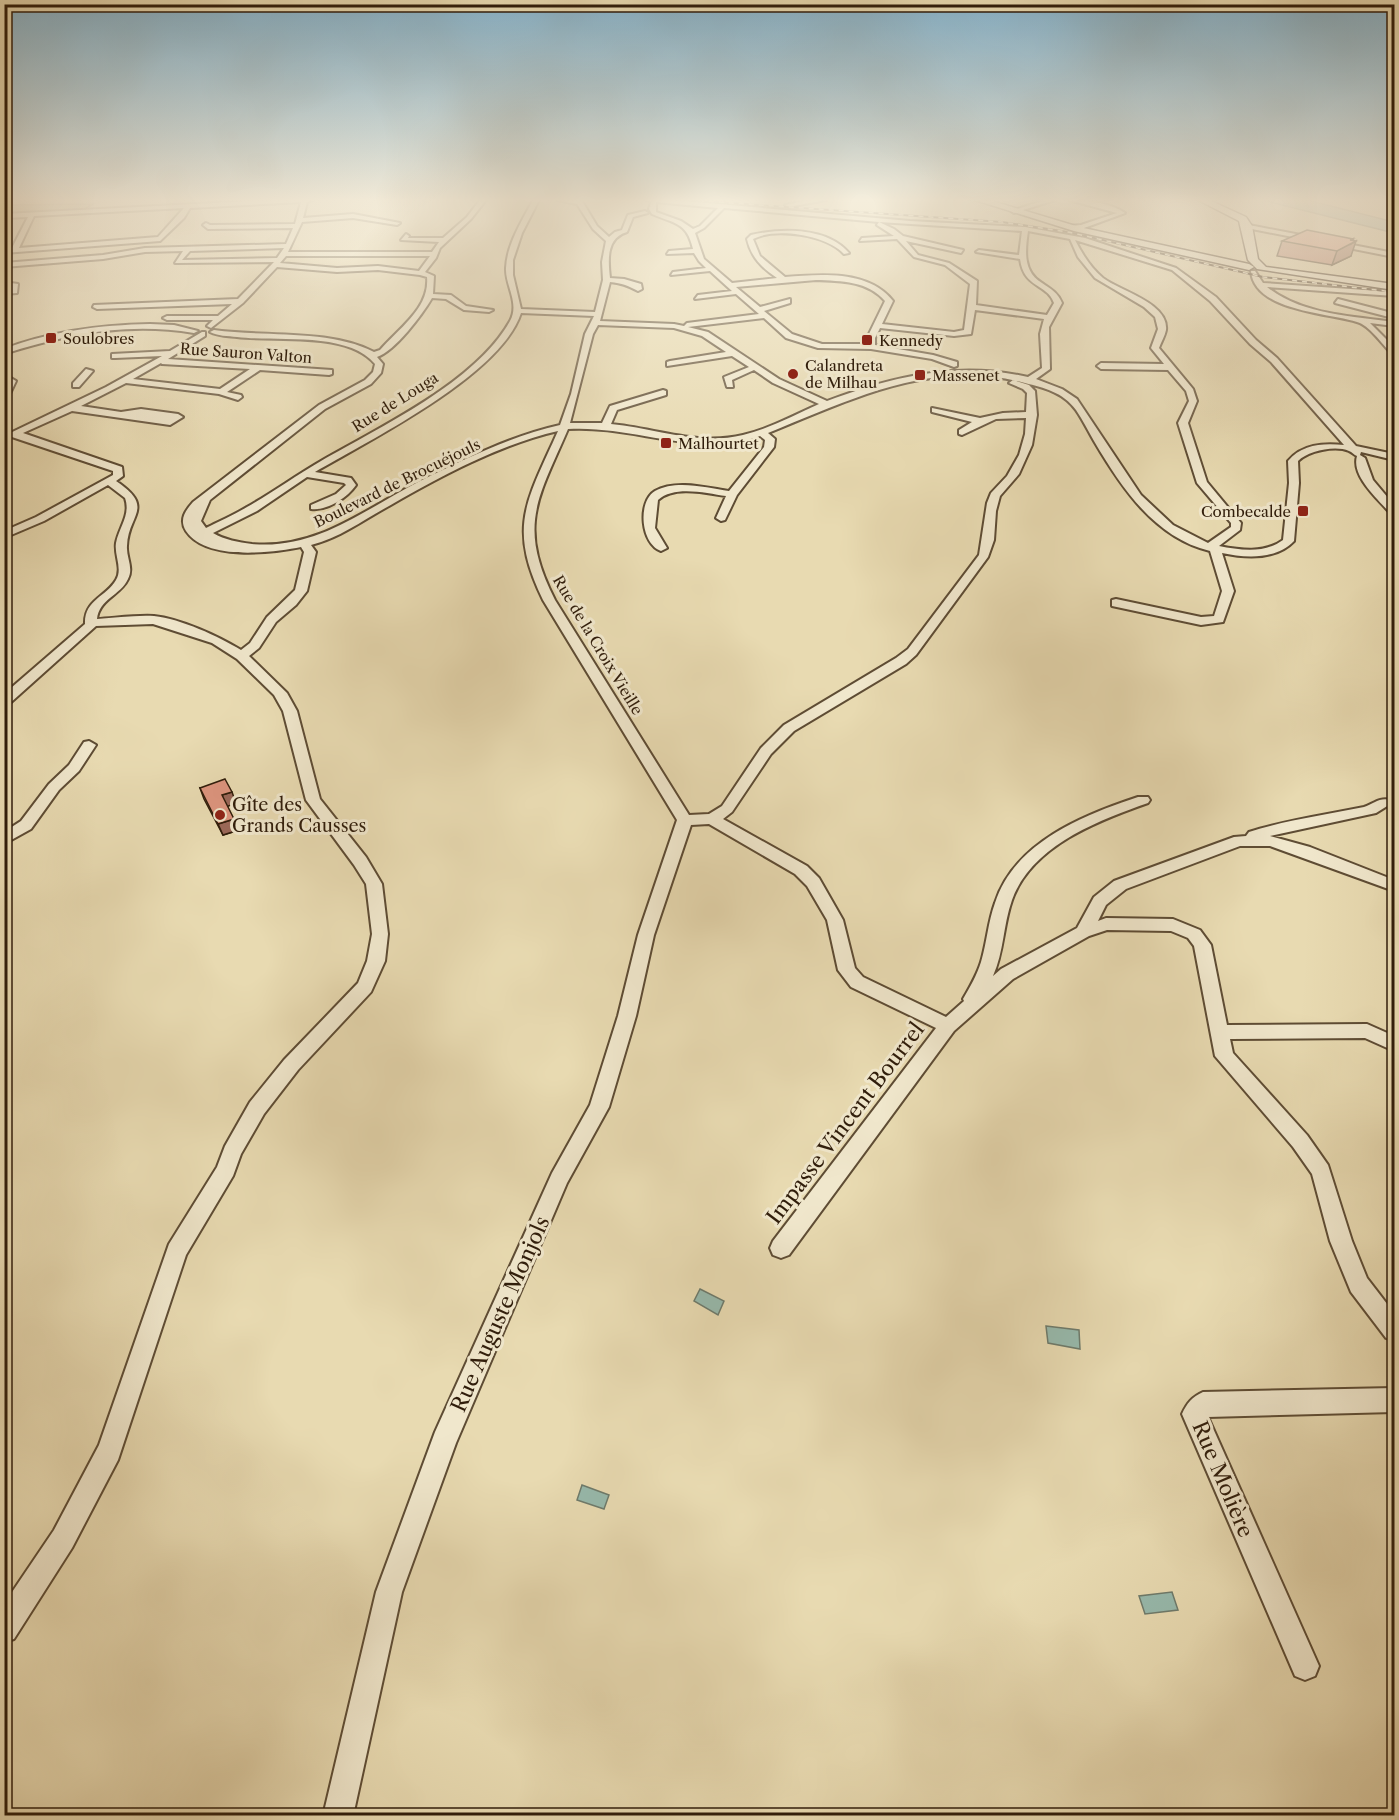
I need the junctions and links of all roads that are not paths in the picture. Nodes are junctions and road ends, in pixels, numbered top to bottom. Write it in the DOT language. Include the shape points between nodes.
graph roads {
  1 [pos="9,285"];
  2 [pos="260,285"];
  3 [pos="432,285"];
  4 [pos="513,285"];
  5 [pos="606,285"];
  6 [pos="635,285"];
  7 [pos="731,285"];
  8 [pos="862,285"];
  9 [pos="974,285"];
  10 [pos="1041,285"];
  11 [pos="1111,285"];
  12 [pos="1196,285"];
  13 [pos="1259,285"];
  14 [pos="1265,285"];
  15 [pos="1269,285"];
  16 [pos="1320,285"];
  17 [pos="1326,285"];
  18 [pos="1343,285"];
  19 [pos="1395,287"];
  20 [pos="638,289"];
  21 [pos="4,292"];
  22 [pos="738,292"];
  23 [pos="1395,294"];
  24 [pos="428,296"];
  25 [pos="698,297"];
  26 [pos="240,301"];
  27 [pos="787,301"];
  28 [pos="1338,301"];
  29 [pos="97,307"];
  30 [pos="972,307"];
  31 [pos="489,310"];
  32 [pos="518,311"];
  33 [pos="761,313"];
  34 [pos="599,314"];
  35 [pos="1047,317"];
  36 [pos="1395,317"];
  37 [pos="220,318"];
  38 [pos="96,320"];
  39 [pos="596,323"];
  40 [pos="1395,323"];
  41 [pos="674,326"];
  42 [pos="879,326"];
  43 [pos="685,329"];
  44 [pos="207,330"];
  45 [pos="672,338"];
  46 [pos="871,347"];
  47 [pos="1395,351"];
  48 [pos="4,352"];
  49 [pos="173,353"];
  50 [pos="734,353"];
  51 [pos="374,355"];
  52 [pos="115,356"];
  53 [pos="162,361"];
  54 [pos="670,364"];
  55 [pos="1101,366"];
  56 [pos="259,367"];
  57 [pos="755,367"];
  58 [pos="1169,367"];
  59 [pos="955,370"];
  60 [pos="89,371"];
  61 [pos="329,372"];
  62 [pos="981,374"];
  63 [pos="4,376"];
  64 [pos="126,381"];
  65 [pos="1028,381"];
  66 [pos="76,385"];
  67 [pos="730,385"];
  68 [pos="222,392"];
  69 [pos="663,393"];
  70 [pos="238,397"];
  71 [pos="4,398"];
  72 [pos="826,404"];
  73 [pos="73,408"];
  74 [pos="935,410"];
  75 [pos="570,413"];
  76 [pos="121,415"];
  77 [pos="1032,415"];
  78 [pos="979,421"];
  79 [pos="606,424"];
  80 [pos="574,425"];
  81 [pos="545,431"];
  82 [pos="761,432"];
  83 [pos="962,432"];
  84 [pos="9,435"];
  85 [pos="558,441"];
  86 [pos="1360,453"];
  87 [pos="1395,458"];
  88 [pos="305,474"];
  89 [pos="110,482"];
  90 [pos="732,494"];
  91 [pos="206,498"];
  92 [pos="315,507"];
  93 [pos="1395,511"];
  94 [pos="721,518"];
  95 [pos="230,519"];
  96 [pos="196,521"];
  97 [pos="205,533"];
  98 [pos="4,535"];
  99 [pos="304,543"];
  100 [pos="263,548"];
  101 [pos="661,548"];
  102 [pos="1213,548"];
  103 [pos="1116,603"];
  104 [pos="92,624"];
  105 [pos="241,657"];
  106 [pos="4,701"];
  107 [pos="88,745"];
  108 [pos="1143,800"];
  109 [pos="1385,803"];
  110 [pos="712,819"];
  111 [pos="685,820"];
  112 [pos="4,839"];
  113 [pos="1239,841"];
  114 [pos="1395,886"];
  115 [pos="1083,932"];
  116 [pos="967,1008"];
  117 [pos="948,1026"];
  118 [pos="1220,1032"];
  119 [pos="1395,1044"];
  120 [pos="781,1248"];
  121 [pos="1395,1330"];
  122 [pos="1395,1400"];
  123 [pos="4,1629"];
  124 [pos="1305,1666"];
  125 [pos="338,1815"];
  1 -- 21 [label="street" via="15,286 14,291"];
  2 -- 26 [label="street"];
  3 -- 24 [label="street"];
  4 -- 32 [label="street"];
  5 -- 34 [label="street, Rue de la Croix Vieille"];
  6 -- 20 [label="street"];
  7 -- 22 [label="street"];
  8 -- 42 [label="street" via="887,296 889,301"];
  9 -- 30 [label="street"];
  10 -- 35 [label="street" via="1058,299"];
  11 -- 58 [label="street" via="1159,316 1162,329 1155,348"];
  12 -- 86 [label="street" via="1274,360"];
  13 -- 40 [label="street" via="1285,302 1332,315"];
  14 -- 15 [label="street"];
  14 -- 40 [label="street" via="1301,305"];
  16 -- 28 [label="street"];
  17 -- 23 [label="street"];
  18 -- 19 [label="main road"];
  22 -- 25 [label="street"];
  22 -- 33 [label="street"];
  24 -- 31 [label="street" via="448,297 464,308"];
  24 -- 51 [label="street" via="424,307 383,352"];
  26 -- 29 [label="street"];
  26 -- 37 [label="street"];
  27 -- 33 [label="street"];
  28 -- 36 [label="street"];
  28 -- 47 [label="street"];
  30 -- 35 [label="street"];
  30 -- 42 [label="street" via="968,332"];
  32 -- 34 [label="street"];
  32 -- 88 [label="street, Rue de Louga" via="499,340 454,383 403,418"];
  33 -- 41 [label="street"];
  33 -- 46 [label="street" via="804,343"];
  34 -- 39 [label="street, Rue de la Croix Vieille"];
  35 -- 65 [label="street" via="1042,339 1046,369"];
  37 -- 38 [label="street"];
  37 -- 44 [label="street"];
  39 -- 41 [label="street"];
  39 -- 75 [label="street, Rue de la Croix Vieille" via="589,334"];
  41 -- 43 [label="street"];
  42 -- 46 [label="street" via="871,338"];
  43 -- 45 [label="street"];
  43 -- 50 [label="street" via="714,338"];
  44 -- 48 [label="street" via="88,331"];
  44 -- 49 [label="street"];
  44 -- 51 [label="street" via="341,343"];
  46 -- 59 [label="street" via="933,357"];
  49 -- 52 [label="street"];
  49 -- 53 [label="street"];
  50 -- 54 [label="street"];
  50 -- 57 [label="street"];
  51 -- 91 [label="street, Boulevard de Brocuéjouls" via="379,364 368,382 322,407"];
  53 -- 56 [label="street, Rue Sauron Valton"];
  53 -- 64 [label="street"];
  55 -- 58 [label="street"];
  56 -- 61 [label="street, Rue Sauron Valton"];
  56 -- 68 [label="street"];
  57 -- 67 [label="street" via="727,379"];
  57 -- 72 [label="street"];
  58 -- 102 [label="street" via="1190,391 1193,401 1183,423 1202,483 1236,523 1236,528"];
  59 -- 62 [label="street"];
  59 -- 62 [label="street"];
  59 -- 72 [label="street, Boulevard de Brocuéjouls" via="887,384"];
  60 -- 66 [label="street"];
  62 -- 65 [label="street"];
  62 -- 77 [label="street" via="1031,390"];
  63 -- 71 [label="street" via="12,381"];
  64 -- 68 [label="street"];
  64 -- 73 [label="street"];
  65 -- 102 [label="street" via="1071,398 1140,501 1182,537"];
  68 -- 70 [label="street"];
  69 -- 79 [label="street" via="614,408"];
  72 -- 82 [label="street, Boulevard de Brocuéjouls"];
  73 -- 76 [label="street"];
  73 -- 84 [label="street"];
  74 -- 78 [label="street"];
  75 -- 80 [label="street, Rue de la Croix Vieille"];
  75 -- 80 [label="street"];
  76 -- 76 [label="street" via="170,422 178,417 141,412"];
  77 -- 78 [label="street" via="998,415"];
  77 -- 110 [label="street" via="1024,456 996,495 988,520 991,540 984,555 912,652 789,728 766,751 727,809"];
  78 -- 83 [label="street"];
  79 -- 80 [label="street, Boulevard de Brocuéjouls"];
  79 -- 82 [label="street, Boulevard de Brocuéjouls" via="707,442"];
  80 -- 81 [label="street, Boulevard de Brocuéjouls"];
  80 -- 85 [label="street, Rue de la Croix Vieille"];
  81 -- 85 [label="street"];
  81 -- 99 [label="street, Boulevard de Brocuéjouls" via="412,489 341,529"];
  82 -- 90 [label="street" via="770,439 769,447"];
  84 -- 89 [label="street" via="118,469"];
  85 -- 111 [label="street, Rue de la Croix Vieille" via="529,523 532,561 550,602"];
  86 -- 87 [label="street"];
  86 -- 87 [label="street"];
  86 -- 93 [label="street" via="1361,469"];
  86 -- 102 [label="street" via="1329,447 1307,450 1294,458 1288,541 1281,547 1250,553"];
  88 -- 92 [label="street" via="346,480 351,485 331,501"];
  88 -- 95 [label="street, Rue de Louga"];
  89 -- 98 [label="street"];
  89 -- 104 [label="street" via="129,497 132,505 121,546 124,574 121,582 96,605 90,618"];
  90 -- 94 [label="street"];
  90 -- 101 [label="street" via="684,489 660,493 653,500 648,523 651,536"];
  91 -- 96 [label="street, Boulevard de Brocuéjouls"];
  91 -- 100 [label="street, Boulevard de Brocuéjouls" via="189,513 187,523 191,531 216,545 245,550"];
  95 -- 96 [label="street, Rue de Louga"];
  95 -- 97 [label="street, Rue de Louga"];
  96 -- 97 [label="street"];
  97 -- 100 [label="street, Boulevard de Brocuéjouls" via="227,543"];
  99 -- 100 [label="street, Boulevard de Brocuéjouls"];
  99 -- 105 [label="street" via="310,552 301,591"];
  102 -- 103 [label="street" via="1228,591 1219,619 1201,621"];
  104 -- 105 [label="street" via="154,620 216,640"];
  104 -- 106 [label="street"];
  105 -- 123 [label="street" via="286,701 313,800 374,884 380,934 376,961 365,987 291,1065 257,1108 232,1152 226,1170 177,1251 109,1451 63,1539"];
  107 -- 112 [label="street" via="74,768 54,787 26,825"];
  108 -- 116 [label="street" via="1111,810 1048,845 1021,870 1006,894 987,970"];
  109 -- 113 [label="street" via="1371,810 1281,827"];
  110 -- 111 [label="street"];
  110 -- 117 [label="street" via="801,870 813,882 835,920 847,970 857,982"];
  111 -- 125 [label="street, Rue Auguste Monjols" via="646,935 627,1016 599,1107 559,1179 444,1441 389,1592"];
  113 -- 114 [label="street" via="1270,841 1304,850"];
  113 -- 115 [label="street" via="1120,885 1100,901"];
  115 -- 116 [label="street, Impasse Vincent Bourrel" via="1007,974"];
  115 -- 118 [label="street, Impasse Vincent Bourrel" via="1107,924 1134,924 1173,925 1194,934 1202,945"];
  116 -- 117 [label="street, Impasse Vincent Bourrel"];
  117 -- 120 [label="street, Impasse Vincent Bourrel"];
  118 -- 119 [label="street" via="1367,1031"];
  118 -- 121 [label="street, Impasse Vincent Bourrel" via="1224,1056 1300,1141 1321,1171 1341,1241 1359,1285"];
  122 -- 124 [label="street, Rue Molière" via="1203,1404 1194,1414"];
}
